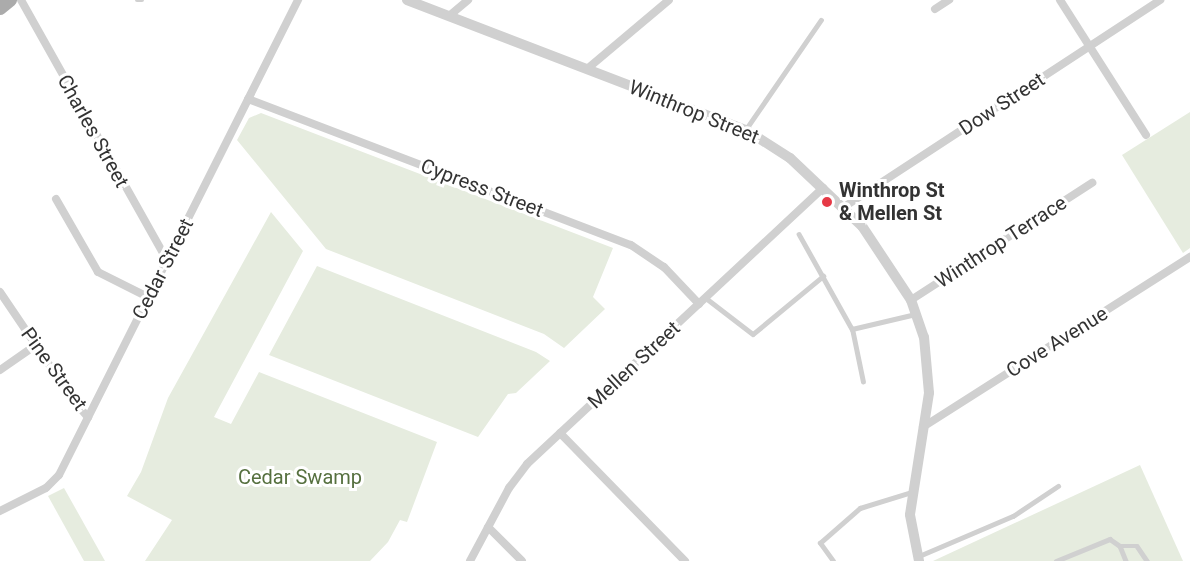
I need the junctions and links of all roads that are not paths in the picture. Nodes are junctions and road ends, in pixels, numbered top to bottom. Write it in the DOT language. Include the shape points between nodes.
graph roads {
  1 [pos="10,0"];
  2 [pos="21,0"];
  3 [pos="137,0"];
  4 [pos="142,0"];
  5 [pos="298,0"];
  6 [pos="407,0"];
  7 [pos="468,0"];
  8 [pos="669,0"];
  9 [pos="950,0"];
  10 [pos="1060,0"];
  11 [pos="1160,0"];
  12 [pos="0,8"];
  13 [pos="935,9"];
  14 [pos="449,16"];
  15 [pos="821,20"];
  16 [pos="1090,46"];
  17 [pos="587,69"];
  18 [pos="248,99"];
  19 [pos="746,130"];
  20 [pos="1146,135"];
  21 [pos="1092,183"];
  22 [pos="823,188"];
  23 [pos="56,199"];
  24 [pos="844,207"];
  25 [pos="799,234"];
  26 [pos="1190,257"];
  27 [pos="167,260"];
  28 [pos="823,276"];
  29 [pos="0,292"];
  30 [pos="148,297"];
  31 [pos="911,300"];
  32 [pos="702,301"];
  33 [pos="916,314"];
  34 [pos="852,329"];
  35 [pos="36,345"];
  36 [pos="0,370"];
  37 [pos="863,382"];
  38 [pos="88,417"];
  39 [pos="923,427"];
  40 [pos="560,434"];
  41 [pos="1058,486"];
  42 [pos="912,492"];
  43 [pos="0,511"];
  44 [pos="488,527"];
  45 [pos="1120,546"];
  46 [pos="918,559"];
  47 [pos="470,561"];
  48 [pos="522,561"];
  49 [pos="685,561"];
  50 [pos="833,561"];
  51 [pos="1056,561"];
  52 [pos="1126,561"];
  53 [pos="1147,561"];
  1 -- 12 [label="main road"];
  2 -- 27 [label="street, Charles Street"];
  3 -- 4 [label="lane"];
  5 -- 18 [label="street, Cedar Street"];
  6 -- 14 [label="street, Winthrop Street"];
  7 -- 14 [label="street"];
  8 -- 17 [label="street"];
  9 -- 13 [label="street"];
  10 -- 16 [label="street"];
  11 -- 16 [label="street, Dow Street"];
  14 -- 17 [label="street, Winthrop Street"];
  15 -- 19 [label="lane"];
  16 -- 20 [label="street"];
  16 -- 24 [label="street, Dow Street"];
  17 -- 19 [label="street, Winthrop Street"];
  18 -- 27 [label="street, Cedar Street"];
  18 -- 32 [label="street, Cypress Street" via="631,244 655,259"];
  19 -- 22 [label="street, Winthrop Street" via="775,147"];
  21 -- 31 [label="street, Winthrop Terrace"];
  22 -- 24 [label="street, Winthrop Street"];
  22 -- 32 [label="street, Mellen Street"];
  23 -- 30 [label="street" via="98,272"];
  24 -- 31 [label="street, Winthrop Street" via="880,250"];
  25 -- 28 [label="lane"];
  26 -- 39 [label="street, Cove Avenue"];
  27 -- 30 [label="street, Cedar Street"];
  28 -- 32 [label="lane" via="753,334"];
  28 -- 34 [label="lane"];
  29 -- 35 [label="street, Pine Street"];
  30 -- 38 [label="street, Cedar Street"];
  31 -- 33 [label="street, Winthrop Street"];
  32 -- 40 [label="street, Mellen Street"];
  33 -- 34 [label="lane"];
  33 -- 39 [label="street, Winthrop Street" via="924,337 929,376"];
  34 -- 37 [label="lane"];
  35 -- 36 [label="street"];
  35 -- 38 [label="street, Pine Street"];
  38 -- 43 [label="street, Cedar Street" via="53,482"];
  39 -- 42 [label="street, Winthrop Street"];
  40 -- 44 [label="street, Mellen Street" via="516,476"];
  40 -- 49 [label="street"];
  41 -- 46 [label="lane" via="1013,516"];
  42 -- 46 [label="street, Winthrop Street" via="910,515"];
  42 -- 50 [label="lane" via="860,508 820,543"];
  44 -- 47 [label="street, Mellen Street"];
  44 -- 48 [label="street"];
  45 -- 51 [label="lane" via="1114,540 1102,540"];
  45 -- 52 [label="lane"];
  45 -- 53 [label="lane" via="1137,546"];
}
